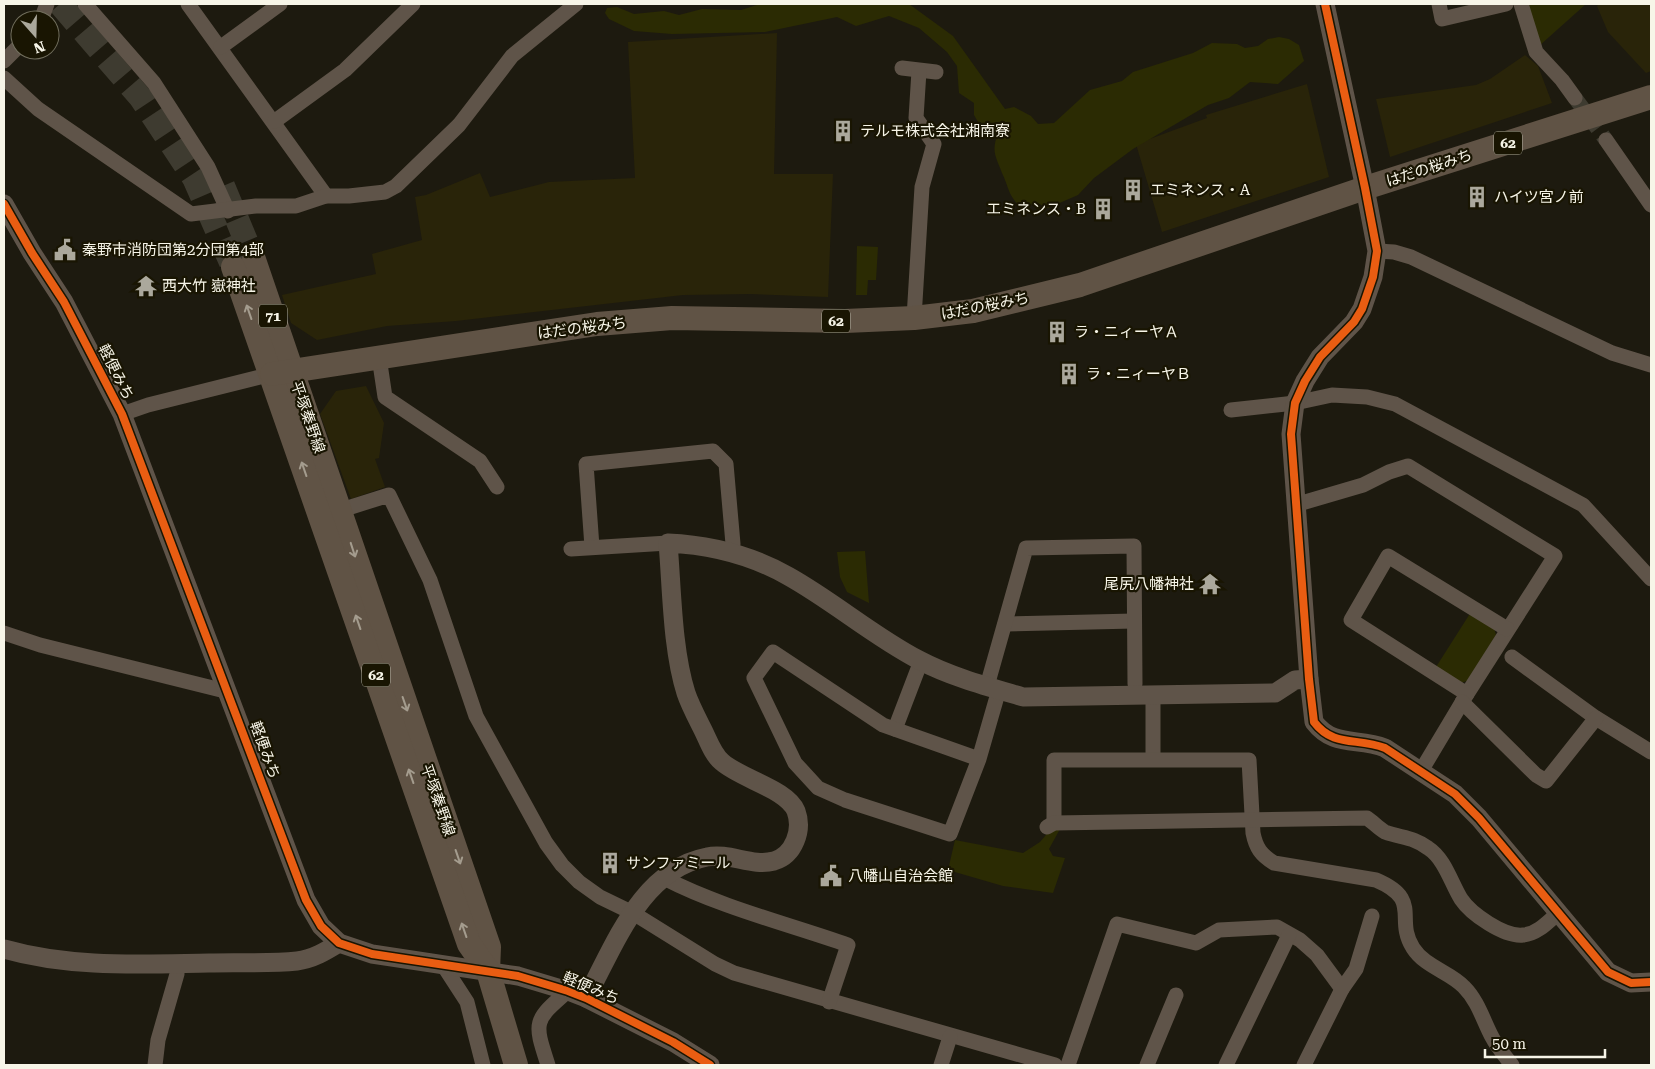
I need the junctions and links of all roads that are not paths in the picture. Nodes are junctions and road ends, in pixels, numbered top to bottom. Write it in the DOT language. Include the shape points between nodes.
graph roads {
  1 [pos="85,4"];
  2 [pos="188,4"];
  3 [pos="280,4"];
  4 [pos="413,4"];
  5 [pos="1325,4"];
  6 [pos="1439,4"];
  7 [pos="1506,4"];
  8 [pos="1521,4"];
  9 [pos="569,5"];
  10 [pos="221,47"];
  11 [pos="902,68"];
  12 [pos="919,71"];
  13 [pos="936,72"];
  14 [pos="4,78"];
  15 [pos="1651,97"];
  16 [pos="1575,98"];
  17 [pos="275,121"];
  18 [pos="1606,140"];
  19 [pos="1366,188"];
  20 [pos="326,196"];
  21 [pos="4,204"];
  22 [pos="1651,204"];
  23 [pos="228,211"];
  24 [pos="1377,251"];
  25 [pos="244,263"];
  26 [pos="914,318"];
  27 [pos="379,357"];
  28 [pos="1651,365"];
  29 [pos="282,373"];
  30 [pos="1295,403"];
  31 [pos="1231,410"];
  32 [pos="122,414"];
  33 [pos="497,487"];
  34 [pos="1295,505"];
  35 [pos="330,513"];
  36 [pos="668,543"];
  37 [pos="592,547"];
  38 [pos="571,549"];
  39 [pos="731,552"];
  40 [pos="1651,579"];
  41 [pos="1134,621"];
  42 [pos="1006,624"];
  43 [pos="1507,629"];
  44 [pos="4,633"];
  45 [pos="1512,657"];
  46 [pos="922,661"];
  47 [pos="1309,679"];
  48 [pos="1135,684"];
  49 [pos="229,692"];
  50 [pos="992,693"];
  51 [pos="1153,695"];
  52 [pos="1464,698"];
  53 [pos="1596,718"];
  54 [pos="895,729"];
  55 [pos="1651,752"];
  56 [pos="979,759"];
  57 [pos="1153,759"];
  58 [pos="1421,771"];
  59 [pos="1252,821"];
  60 [pos="664,878"];
  61 [pos="633,913"];
  62 [pos="1558,913"];
  63 [pos="1372,916"];
  64 [pos="1289,935"];
  65 [pos="339,943"];
  66 [pos="4,949"];
  67 [pos="177,963"];
  68 [pos="443,965"];
  69 [pos="488,971"];
  70 [pos="1651,982"];
  71 [pos="1342,989"];
  72 [pos="568,991"];
  73 [pos="1176,995"];
  74 [pos="586,998"];
  75 [pos="830,1002"];
  76 [pos="950,1037"];
  77 [pos="155,1065"];
  78 [pos="483,1065"];
  79 [pos="516,1065"];
  80 [pos="548,1065"];
  81 [pos="710,1065"];
  82 [pos="941,1065"];
  83 [pos="1055,1065"];
  84 [pos="1068,1065"];
  85 [pos="1147,1065"];
  86 [pos="1226,1065"];
  87 [pos="1304,1065"];
  88 [pos="1512,1065"];
  1 -- 23 [label="street" via="154,83 208,166"];
  2 -- 10 [label="street"];
  3 -- 10 [label="street"];
  4 -- 17 [label="street" via="345,70"];
  5 -- 19 [label="street"];
  6 -- 7 [label="street" via="1442,19"];
  8 -- 16 [label="street" via="1536,52"];
  9 -- 20 [label="street" via="512,56 458,125 396,186 384,192"];
  10 -- 17 [label="street"];
  11 -- 12 [label="street"];
  12 -- 13 [label="street"];
  12 -- 26 [label="street" via="916,118 934,144 922,187"];
  14 -- 23 [label="street" via="46,114 192,214"];
  15 -- 19 [label="main road, はだの桜みち / 62"];
  17 -- 20 [label="street"];
  18 -- 22 [label="street"];
  19 -- 24 [label="street"];
  19 -- 26 [label="main road, はだの桜みち / 62" via="1080,285 973,311"];
  20 -- 23 [label="street" via="296,206 256,206"];
  21 -- 32 [label="street, 軽便みち" via="64,302"];
  24 -- 28 [label="street" via="1394,252 1425,263 1612,353"];
  24 -- 30 [label="street" via="1373,277 1362,310 1320,358 1304,381"];
  25 -- 29 [label="main road, 71"];
  26 -- 27 [label="main road, はだの桜みち / 62" via="845,321 672,318 597,324"];
  27 -- 29 [label="main road, はだの桜みち / 62"];
  27 -- 33 [label="street" via="385,397 480,461"];
  29 -- 32 [label="street"];
  29 -- 35 [label="main road, 平塚秦野線 / 62"];
  30 -- 31 [label="street"];
  30 -- 34 [label="street" via="1291,434"];
  30 -- 40 [label="street" via="1332,395 1367,397 1395,404 1583,505"];
  32 -- 49 [label="street, 軽便みち"];
  34 -- 43 [label="street" via="1363,485 1408,466 1555,556"];
  34 -- 47 [label="street"];
  35 -- 61 [label="street" via="389,495 430,580 476,716 546,843 579,882 600,897"];
  35 -- 69 [label="main road, 平塚秦野線 / 62" via="489,947"];
  36 -- 37 [label="street"];
  36 -- 39 [label="street"];
  36 -- 60 [label="street" via="679,666 686,694 720,760 733,771 786,797 796,810 800,826 794,844 774,861 708,856 676,867"];
  37 -- 38 [label="street"];
  37 -- 39 [label="street" via="586,464 713,451 726,464"];
  39 -- 46 [label="street" via="788,576"];
  41 -- 42 [label="street"];
  41 -- 42 [label="street" via="1134,546 1026,548"];
  41 -- 48 [label="street"];
  42 -- 50 [label="street"];
  43 -- 52 [label="street"];
  43 -- 52 [label="street" via="1388,556 1351,620"];
  44 -- 49 [label="street"];
  45 -- 53 [label="street"];
  46 -- 50 [label="street"];
  46 -- 54 [label="street"];
  47 -- 51 [label="street" via="1295,680 1275,693"];
  47 -- 58 [label="street" via="1312,716 1327,735 1342,741 1372,742"];
  49 -- 65 [label="street, 軽便みち" via="306,900 321,926"];
  50 -- 51 [label="street" via="1023,697"];
  50 -- 56 [label="street"];
  51 -- 57 [label="street"];
  52 -- 53 [label="street" via="1536,775 1546,781"];
  52 -- 58 [label="street"];
  53 -- 55 [label="street"];
  54 -- 56 [label="street"];
  54 -- 56 [label="street" via="883,725 773,652 754,678 795,763 818,788 845,800 950,834"];
  57 -- 59 [label="street" via="1249,760"];
  57 -- 59 [label="street" via="1054,760 1050,825"];
  58 -- 62 [label="street" via="1455,794 1479,818"];
  59 -- 62 [label="street" via="1367,818 1384,832 1408,836 1430,848 1453,881 1461,899 1475,915 1497,928 1522,936 1537,931"];
  59 -- 88 [label="street" via="1255,845 1274,863 1376,880 1397,892 1406,906 1406,930 1413,949 1463,986 1475,999 1493,1040"];
  60 -- 61 [label="street" via="646,894"];
  60 -- 75 [label="street" via="739,908 848,945"];
  61 -- 74 [label="street"];
  61 -- 75 [label="street" via="734,973"];
  62 -- 70 [label="street" via="1608,972 1631,983"];
  63 -- 71 [label="street" via="1356,969"];
  64 -- 71 [label="street" via="1317,955"];
  64 -- 84 [label="street" via="1277,927 1219,930 1196,943 1117,924"];
  64 -- 86 [label="street"];
  65 -- 67 [label="street" via="324,953 298,961"];
  65 -- 68 [label="street, 軽便みち" via="372,954"];
  66 -- 67 [label="street" via="74,963"];
  67 -- 77 [label="street"];
  68 -- 69 [label="street, 軽便みち"];
  68 -- 78 [label="street" via="467,1002"];
  69 -- 72 [label="street, 軽便みち"];
  69 -- 79 [label="main road, 平塚秦野線 / 62"];
  71 -- 87 [label="street"];
  72 -- 74 [label="street, 軽便みち"];
  72 -- 80 [label="street" via="542,1014 538,1025"];
  73 -- 85 [label="street"];
  74 -- 81 [label="street, 軽便みち" via="673,1042"];
  75 -- 76 [label="street"];
  76 -- 82 [label="street"];
  76 -- 83 [label="street"];
}
